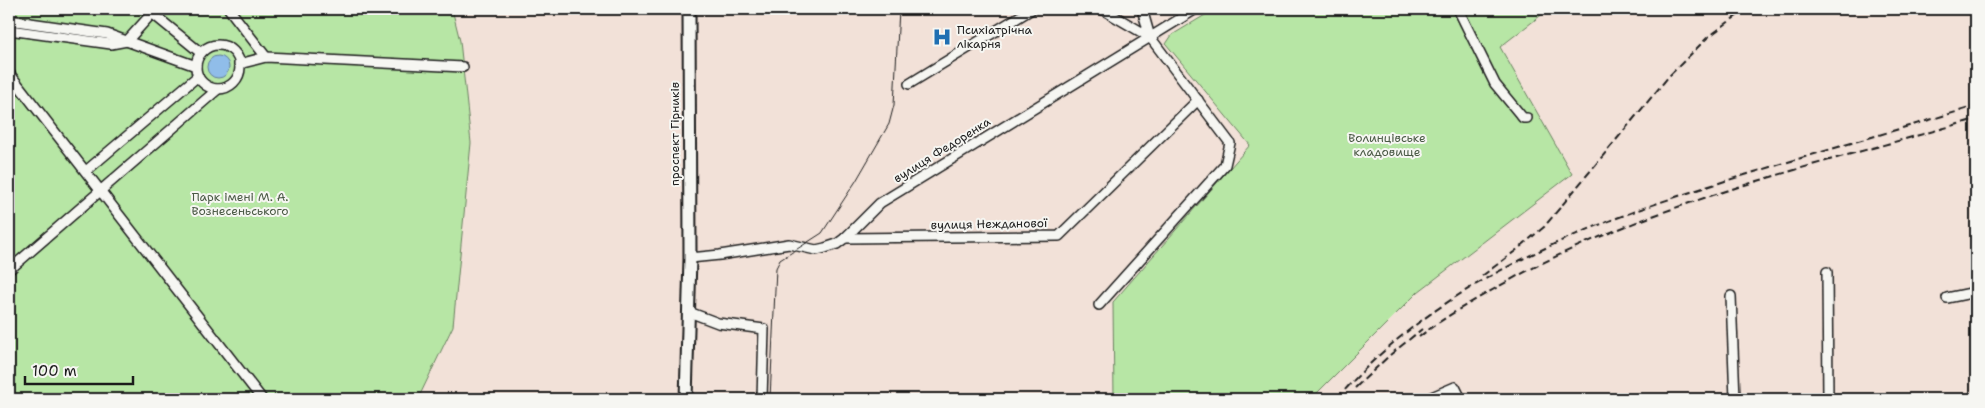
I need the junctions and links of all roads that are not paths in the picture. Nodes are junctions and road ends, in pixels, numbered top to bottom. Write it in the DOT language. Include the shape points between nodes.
graph roads {
  1 [pos="229,9"];
  2 [pos="688,9"];
  3 [pos="1032,9"];
  4 [pos="1102,9"];
  5 [pos="1142,9"];
  6 [pos="1196,9"];
  7 [pos="1458,9"];
  8 [pos="151,10"];
  9 [pos="9,20"];
  10 [pos="9,30"];
  11 [pos="1150,37"];
  12 [pos="127,41"];
  13 [pos="201,53"];
  14 [pos="266,57"];
  15 [pos="239,64"];
  16 [pos="196,66"];
  17 [pos="462,67"];
  18 [pos="9,73"];
  19 [pos="198,76"];
  20 [pos="909,84"];
  21 [pos="218,89"];
  22 [pos="1198,100"];
  23 [pos="1527,118"];
  24 [pos="86,171"];
  25 [pos="101,190"];
  26 [pos="845,238"];
  27 [pos="690,258"];
  28 [pos="9,270"];
  29 [pos="1827,272"];
  30 [pos="1976,292"];
  31 [pos="1731,296"];
  32 [pos="1947,298"];
  33 [pos="1099,305"];
  34 [pos="689,312"];
  35 [pos="262,399"];
  36 [pos="686,399"];
  37 [pos="762,399"];
  38 [pos="1427,399"];
  39 [pos="1461,399"];
  40 [pos="1734,399"];
  41 [pos="1828,399"];
  1 -- 14 [label="street"];
  2 -- 27 [label="main road, проспект Гірників"];
  3 -- 20 [label="street"];
  4 -- 11 [label="street"];
  5 -- 11 [label="street"];
  6 -- 11 [label="street, вулиця Федоренка"];
  7 -- 23 [label="street" via="1495,84 1523,118"];
  8 -- 12 [label="street"];
  8 -- 13 [label="street"];
  9 -- 12 [label="street" via="108,34"];
  10 -- 12 [label="street" via="111,44"];
  11 -- 22 [label="street"];
  11 -- 26 [label="street, вулиця Федоренка" via="880,202"];
  12 -- 16 [label="street"];
  13 -- 15 [label="street" via="212,46 226,47"];
  13 -- 16 [label="street"];
  14 -- 15 [label="street"];
  14 -- 17 [label="street"];
  15 -- 21 [label="street" via="232,84"];
  16 -- 19 [label="street"];
  18 -- 24 [label="street"];
  19 -- 21 [label="street" via="205,84"];
  19 -- 24 [label="street"];
  21 -- 25 [label="street"];
  22 -- 26 [label="street, вулиця Нежданової" via="1059,236"];
  22 -- 33 [label="street" via="1230,143 1225,165"];
  24 -- 25 [label="street"];
  25 -- 28 [label="street"];
  25 -- 35 [label="street"];
  26 -- 27 [label="street, вулиця Федоренка" via="816,250 789,244"];
  27 -- 34 [label="main road, проспект Гірників"];
  29 -- 41 [label="street"];
  30 -- 32 [label="street"];
  31 -- 40 [label="street"];
  34 -- 36 [label="main road, проспект Гірників"];
  34 -- 37 [label="street" via="718,323 764,329"];
  38 -- 39 [label="street" via="1455,387"];
}
